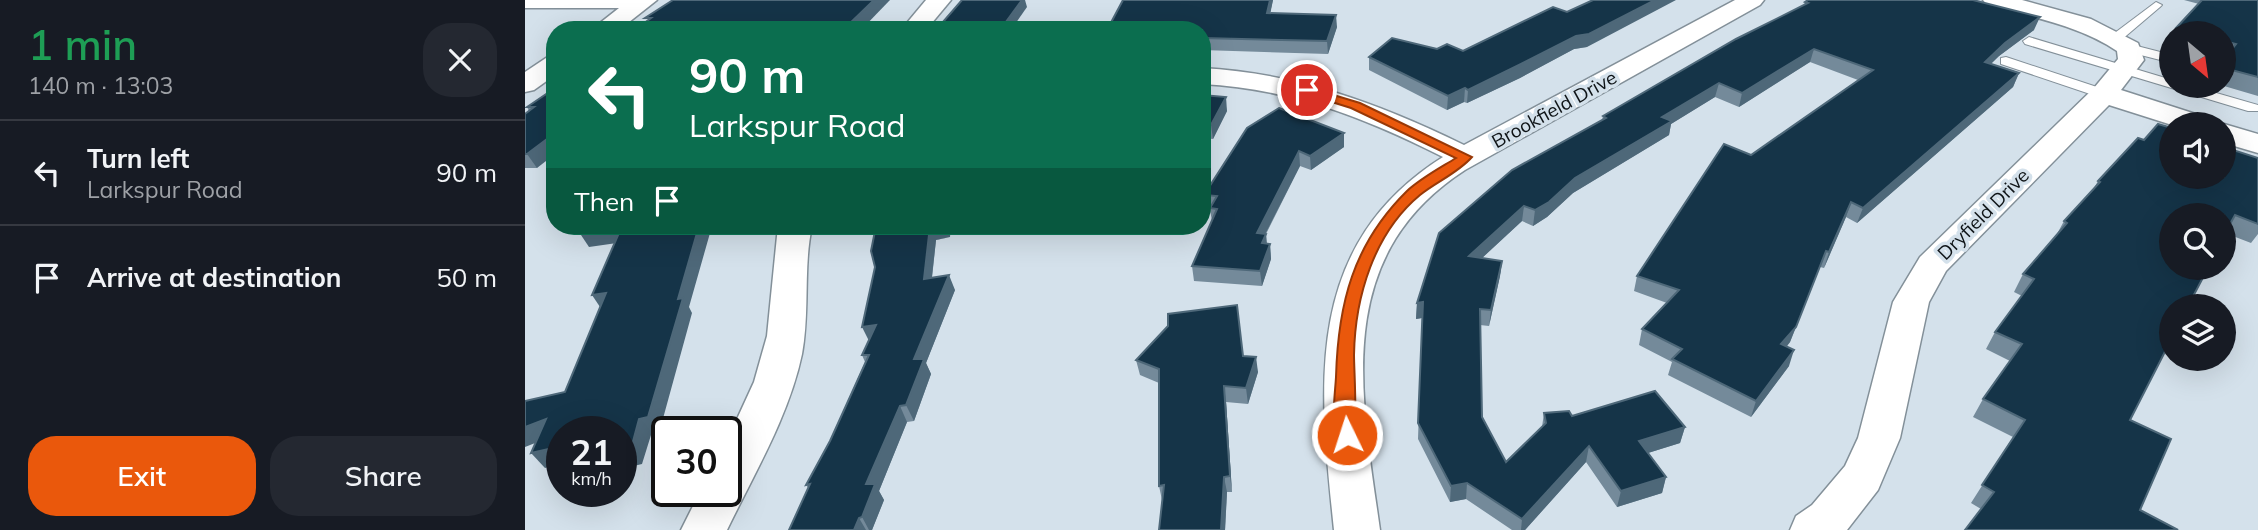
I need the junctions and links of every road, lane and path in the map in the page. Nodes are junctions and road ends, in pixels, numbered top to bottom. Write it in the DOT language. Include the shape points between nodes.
graph roads {
  1 [pos="939,0"];
  2 [pos="1752,0"];
  3 [pos="1995,0"];
  4 [pos="525,1"];
  5 [pos="645,1"];
  6 [pos="2156,5"];
  7 [pos="616,21"];
  8 [pos="921,21"];
  9 [pos="2029,41"];
  10 [pos="2159,60"];
  11 [pos="2006,61"];
  12 [pos="2118,63"];
  13 [pos="546,69"];
  14 [pos="1211,77"];
  15 [pos="2159,79"];
  16 [pos="525,84"];
  17 [pos="2219,98"];
  18 [pos="2253,108"];
  19 [pos="2182,112"];
  20 [pos="2236,137"];
  21 [pos="2258,144"];
  22 [pos="1466,157"];
  23 [pos="793,235"];
  24 [pos="742,452"];
  25 [pos="716,507"];
  26 [pos="704,530"];
  27 [pos="1357,530"];
  28 [pos="1814,530"];
  1 -- 8 [label="street"];
  2 -- 22 [label="street, Brookfield Drive"];
  3 -- 12 [label="street" via="2093,28"];
  4 -- 5 [label="street"];
  5 -- 7 [label="street"];
  6 -- 12 [label="lane"];
  9 -- 12 [label="lane"];
  10 -- 12 [label="lane"];
  11 -- 12 [label="lane"];
  12 -- 15 [label="lane"];
  12 -- 19 [label="street"];
  12 -- 28 [label="street, Dryfield Drive" via="1932,265 1911,302 1879,438 1867,467 1828,519"];
  13 -- 16 [label="street"];
  14 -- 22 [label="street" via="1307,90 1356,106"];
  17 -- 18 [label="lane"];
  20 -- 21 [label="street"];
  22 -- 27 [label="street, Brookfield Drive" via="1414,193 1382,228 1350,305 1344,411"];
  23 -- 24 [label="street" via="779,367"];
  25 -- 26 [label="street"];
}
